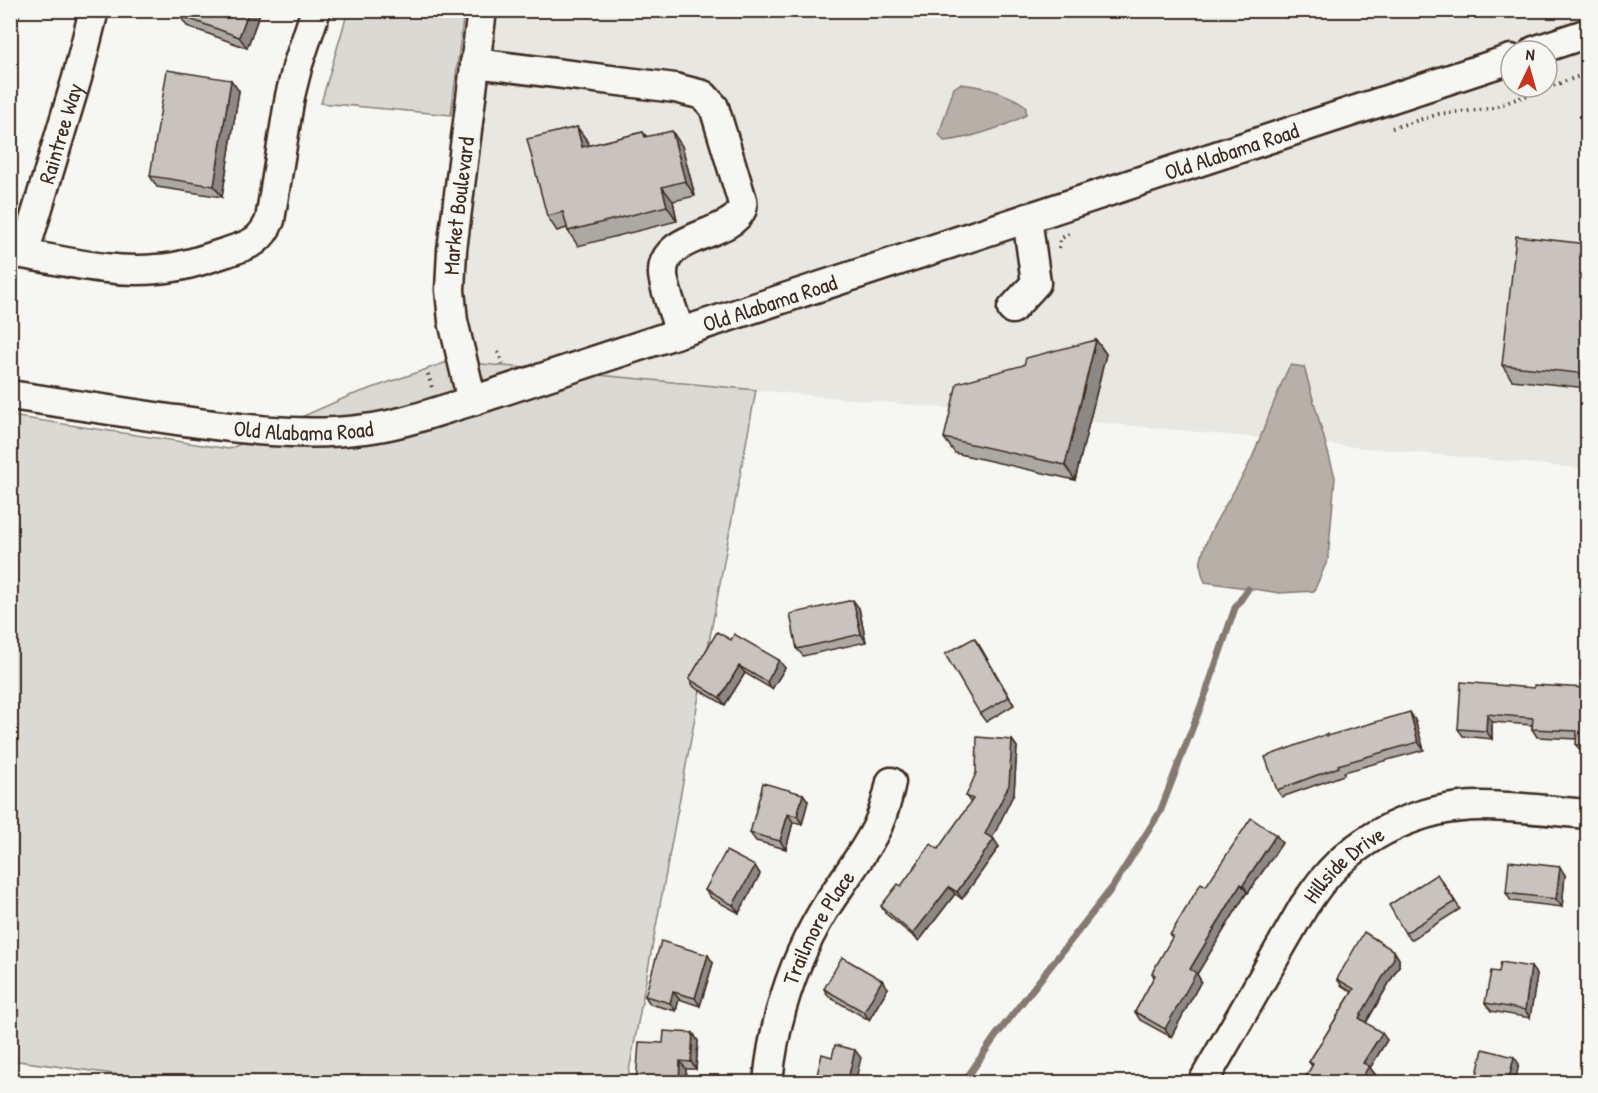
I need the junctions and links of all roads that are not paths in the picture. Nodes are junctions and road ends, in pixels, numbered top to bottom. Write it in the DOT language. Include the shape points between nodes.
graph roads {
  1 [pos="94,10"];
  2 [pos="316,10"];
  3 [pos="482,10"];
  4 [pos="1587,33"];
  5 [pos="1559,43"];
  6 [pos="1499,62"];
  7 [pos="475,63"];
  8 [pos="1027,218"];
  9 [pos="17,253"];
  10 [pos="1012,309"];
  11 [pos="680,332"];
  12 [pos="10,395"];
  13 [pos="472,400"];
  14 [pos="891,782"];
  15 [pos="1587,814"];
  16 [pos="768,1083"];
  17 [pos="1203,1083"];
  1 -- 9 [label="street, Raintree Way" via="77,78"];
  2 -- 9 [label="street" via="290,96 270,220 264,234 247,245 205,259 158,269 116,269"];
  3 -- 7 [label="street, Market Boulevard"];
  4 -- 5 [label="street"];
  6 -- 8 [label="street, Old Alabama Road"];
  7 -- 11 [label="street" via="675,88 703,95 714,107 742,210 733,220 677,246 667,256 662,273"];
  7 -- 13 [label="street, Market Boulevard" via="450,290 453,321"];
  8 -- 10 [label="street" via="1036,283"];
  8 -- 11 [label="street, Old Alabama Road"];
  11 -- 13 [label="street, Old Alabama Road"];
  12 -- 13 [label="street, Old Alabama Road" via="223,427 321,433 367,429"];
  14 -- 16 [label="street, Trailmore Place" via="877,828 801,953 784,996 771,1048"];
  15 -- 17 [label="street, Hillside Drive" via="1453,807 1394,825 1369,839 1343,859 1304,906"];
}
